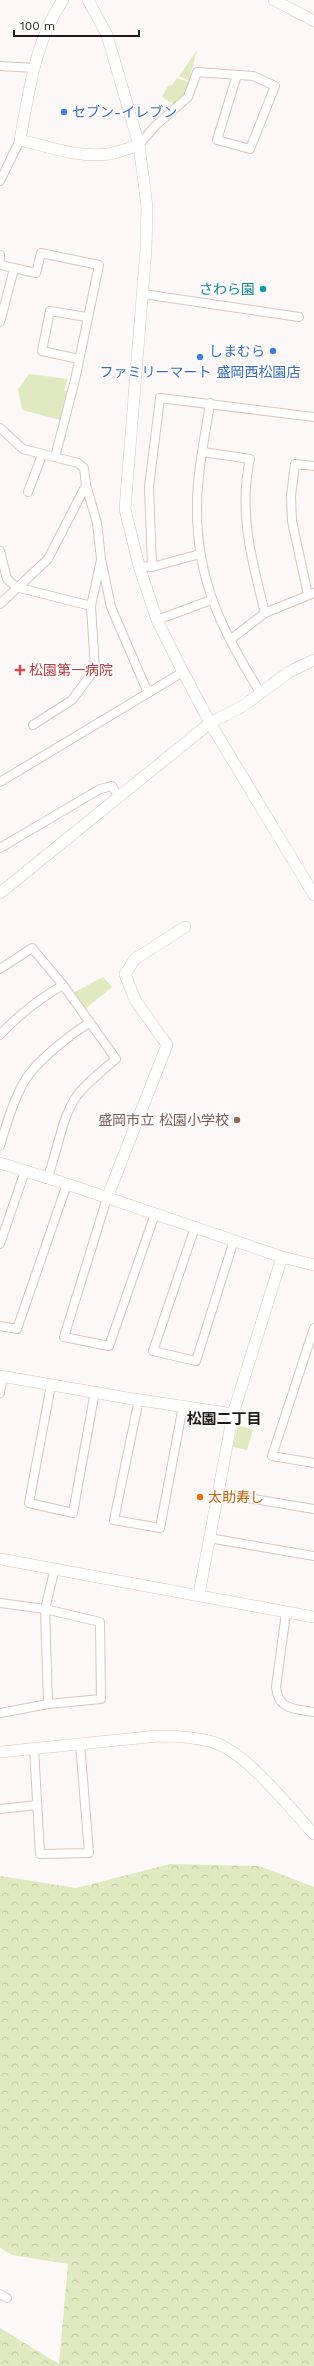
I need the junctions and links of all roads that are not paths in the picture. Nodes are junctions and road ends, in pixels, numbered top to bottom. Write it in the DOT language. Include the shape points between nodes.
graph roads {
  1 [pos="62,0"];
  2 [pos="88,0"];
  3 [pos="274,0"];
  4 [pos="314,21"];
  5 [pos="0,66"];
  6 [pos="35,68"];
  7 [pos="237,75"];
  8 [pos="20,140"];
  9 [pos="140,145"];
  10 [pos="0,181"];
  11 [pos="0,255"];
  12 [pos="0,260"];
  13 [pos="0,265"];
  14 [pos="14,269"];
  15 [pos="142,294"];
  16 [pos="87,317"];
  17 [pos="299,317"];
  18 [pos="0,322"];
  19 [pos="79,359"];
  20 [pos="210,403"];
  21 [pos="314,417"];
  22 [pos="0,428"];
  23 [pos="203,452"];
  24 [pos="42,455"];
  25 [pos="55,457"];
  26 [pos="314,466"];
  27 [pos="86,486"];
  28 [pos="28,492"];
  29 [pos="0,551"];
  30 [pos="200,554"];
  31 [pos="101,559"];
  32 [pos="139,566"];
  33 [pos="152,567"];
  34 [pos="16,587"];
  35 [pos="311,594"];
  36 [pos="211,600"];
  37 [pos="0,604"];
  38 [pos="91,606"];
  39 [pos="265,613"];
  40 [pos="157,620"];
  41 [pos="231,639"];
  42 [pos="314,660"];
  43 [pos="183,672"];
  44 [pos="148,692"];
  45 [pos="260,692"];
  46 [pos="210,723"];
  47 [pos="33,725"];
  48 [pos="0,782"];
  49 [pos="119,797"];
  50 [pos="0,848"];
  51 [pos="0,894"];
  52 [pos="314,895"];
  53 [pos="185,927"];
  54 [pos="0,969"];
  55 [pos="63,985"];
  56 [pos="90,1022"];
  57 [pos="0,1035"];
  58 [pos="0,1146"];
  59 [pos="0,1164"];
  60 [pos="25,1171"];
  61 [pos="47,1179"];
  62 [pos="67,1184"];
  63 [pos="107,1198"];
  64 [pos="155,1214"];
  65 [pos="195,1227"];
  66 [pos="234,1240"];
  67 [pos="0,1244"];
  68 [pos="282,1257"];
  69 [pos="314,1265"];
  70 [pos="0,1326"];
  71 [pos="314,1328"];
  72 [pos="2,1376"];
  73 [pos="51,1385"];
  74 [pos="95,1392"];
  75 [pos="0,1394"];
  76 [pos="139,1399"];
  77 [pos="183,1406"];
  78 [pos="233,1414"];
  79 [pos="314,1463"];
  80 [pos="218,1493"];
  81 [pos="314,1509"];
  82 [pos="209,1538"];
  83 [pos="314,1556"];
  84 [pos="0,1559"];
  85 [pos="55,1568"];
  86 [pos="199,1594"];
  87 [pos="0,1603"];
  88 [pos="45,1610"];
  89 [pos="286,1613"];
  90 [pos="314,1617"];
  91 [pos="48,1704"];
  92 [pos="314,1712"];
  93 [pos="0,1713"];
  94 [pos="80,1744"];
  95 [pos="34,1748"];
  96 [pos="0,1752"];
  97 [pos="37,1805"];
  98 [pos="0,1809"];
  99 [pos="314,1834"];
  1 -- 6 [label="street" via="48,22"];
  2 -- 9 [label="street" via="107,35"];
  3 -- 4 [label="street"];
  5 -- 6 [label="street"];
  6 -- 8 [label="street"];
  7 -- 7 [label="street" via="253,76 274,86 250,149 217,140"];
  7 -- 9 [label="street" via="197,72 188,97 154,126"];
  8 -- 9 [label="street" via="71,153 96,155"];
  8 -- 10 [label="street"];
  9 -- 15 [label="street" via="147,207"];
  11 -- 12 [label="street"];
  13 -- 14 [label="street"];
  14 -- 16 [label="street" via="36,273 41,253 99,265"];
  14 -- 18 [label="street"];
  15 -- 17 [label="street"];
  15 -- 32 [label="street" via="125,509"];
  16 -- 19 [label="street"];
  16 -- 19 [label="street" via="50,311 42,351"];
  19 -- 25 [label="street"];
  20 -- 21 [label="street"];
  20 -- 23 [label="street"];
  20 -- 33 [label="street" via="160,398 149,487"];
  22 -- 24 [label="street" via="23,449"];
  23 -- 30 [label="street" via="197,505"];
  23 -- 39 [label="street" via="250,459 244,499 247,539"];
  24 -- 25 [label="street"];
  24 -- 28 [label="street"];
  25 -- 27 [label="street" via="78,463 84,468"];
  26 -- 35 [label="street" via="295,464 291,496 292,521"];
  27 -- 31 [label="street" via="97,523"];
  27 -- 34 [label="street" via="48,559"];
  29 -- 34 [label="street" via="7,579"];
  30 -- 33 [label="street"];
  30 -- 36 [label="street"];
  31 -- 38 [label="street"];
  31 -- 44 [label="street" via="111,607"];
  32 -- 33 [label="street"];
  32 -- 40 [label="street"];
  34 -- 37 [label="street"];
  34 -- 38 [label="street"];
  35 -- 39 [label="street"];
  36 -- 40 [label="street"];
  36 -- 41 [label="street" via="221,626"];
  38 -- 47 [label="street" via="95,669 72,700"];
  39 -- 41 [label="street"];
  40 -- 43 [label="street"];
  41 -- 45 [label="street"];
  42 -- 45 [label="street" via="289,672"];
  43 -- 44 [label="street"];
  43 -- 46 [label="street"];
  44 -- 48 [label="street"];
  45 -- 46 [label="street" via="243,706"];
  46 -- 49 [label="street"];
  46 -- 52 [label="street"];
  49 -- 50 [label="street" via="112,786 100,788"];
  49 -- 51 [label="street"];
  53 -- 63 [label="street" via="135,959 125,974 135,1000 167,1045"];
  54 -- 55 [label="street" via="32,948"];
  55 -- 56 [label="street"];
  55 -- 57 [label="street" via="38,1000"];
  56 -- 58 [label="street" via="52,1050 24,1081"];
  56 -- 61 [label="street" via="116,1059 86,1084 75,1099"];
  59 -- 60 [label="street"];
  60 -- 61 [label="street"];
  60 -- 67 [label="street"];
  61 -- 62 [label="street"];
  62 -- 63 [label="street"];
  62 -- 70 [label="street" via="17,1329"];
  63 -- 64 [label="street"];
  63 -- 64 [label="street" via="64,1337 109,1346"];
  64 -- 65 [label="street"];
  65 -- 66 [label="street"];
  65 -- 66 [label="street" via="153,1351 196,1361"];
  66 -- 68 [label="street"];
  68 -- 69 [label="street"];
  68 -- 78 [label="street"];
  71 -- 79 [label="street" via="272,1456"];
  72 -- 73 [label="street"];
  72 -- 75 [label="street"];
  73 -- 74 [label="street"];
  73 -- 74 [label="street" via="29,1503 73,1513"];
  74 -- 76 [label="street"];
  76 -- 77 [label="street"];
  76 -- 77 [label="street" via="114,1520 160,1528"];
  77 -- 78 [label="street"];
  78 -- 80 [label="street"];
  80 -- 81 [label="street"];
  80 -- 82 [label="street"];
  82 -- 83 [label="street"];
  82 -- 86 [label="street"];
  84 -- 85 [label="street"];
  85 -- 86 [label="street"];
  85 -- 88 [label="street"];
  86 -- 89 [label="street"];
  87 -- 88 [label="street"];
  88 -- 91 [label="street"];
  88 -- 91 [label="street" via="100,1622 101,1699"];
  89 -- 90 [label="street"];
  89 -- 92 [label="street" via="277,1696 281,1703 294,1709"];
  91 -- 93 [label="street"];
  94 -- 95 [label="street"];
  94 -- 97 [label="street" via="89,1853 40,1854"];
  94 -- 99 [label="street" via="158,1736 182,1736 214,1743 234,1753"];
  95 -- 96 [label="street"];
  95 -- 97 [label="street"];
  97 -- 98 [label="street"];
}
